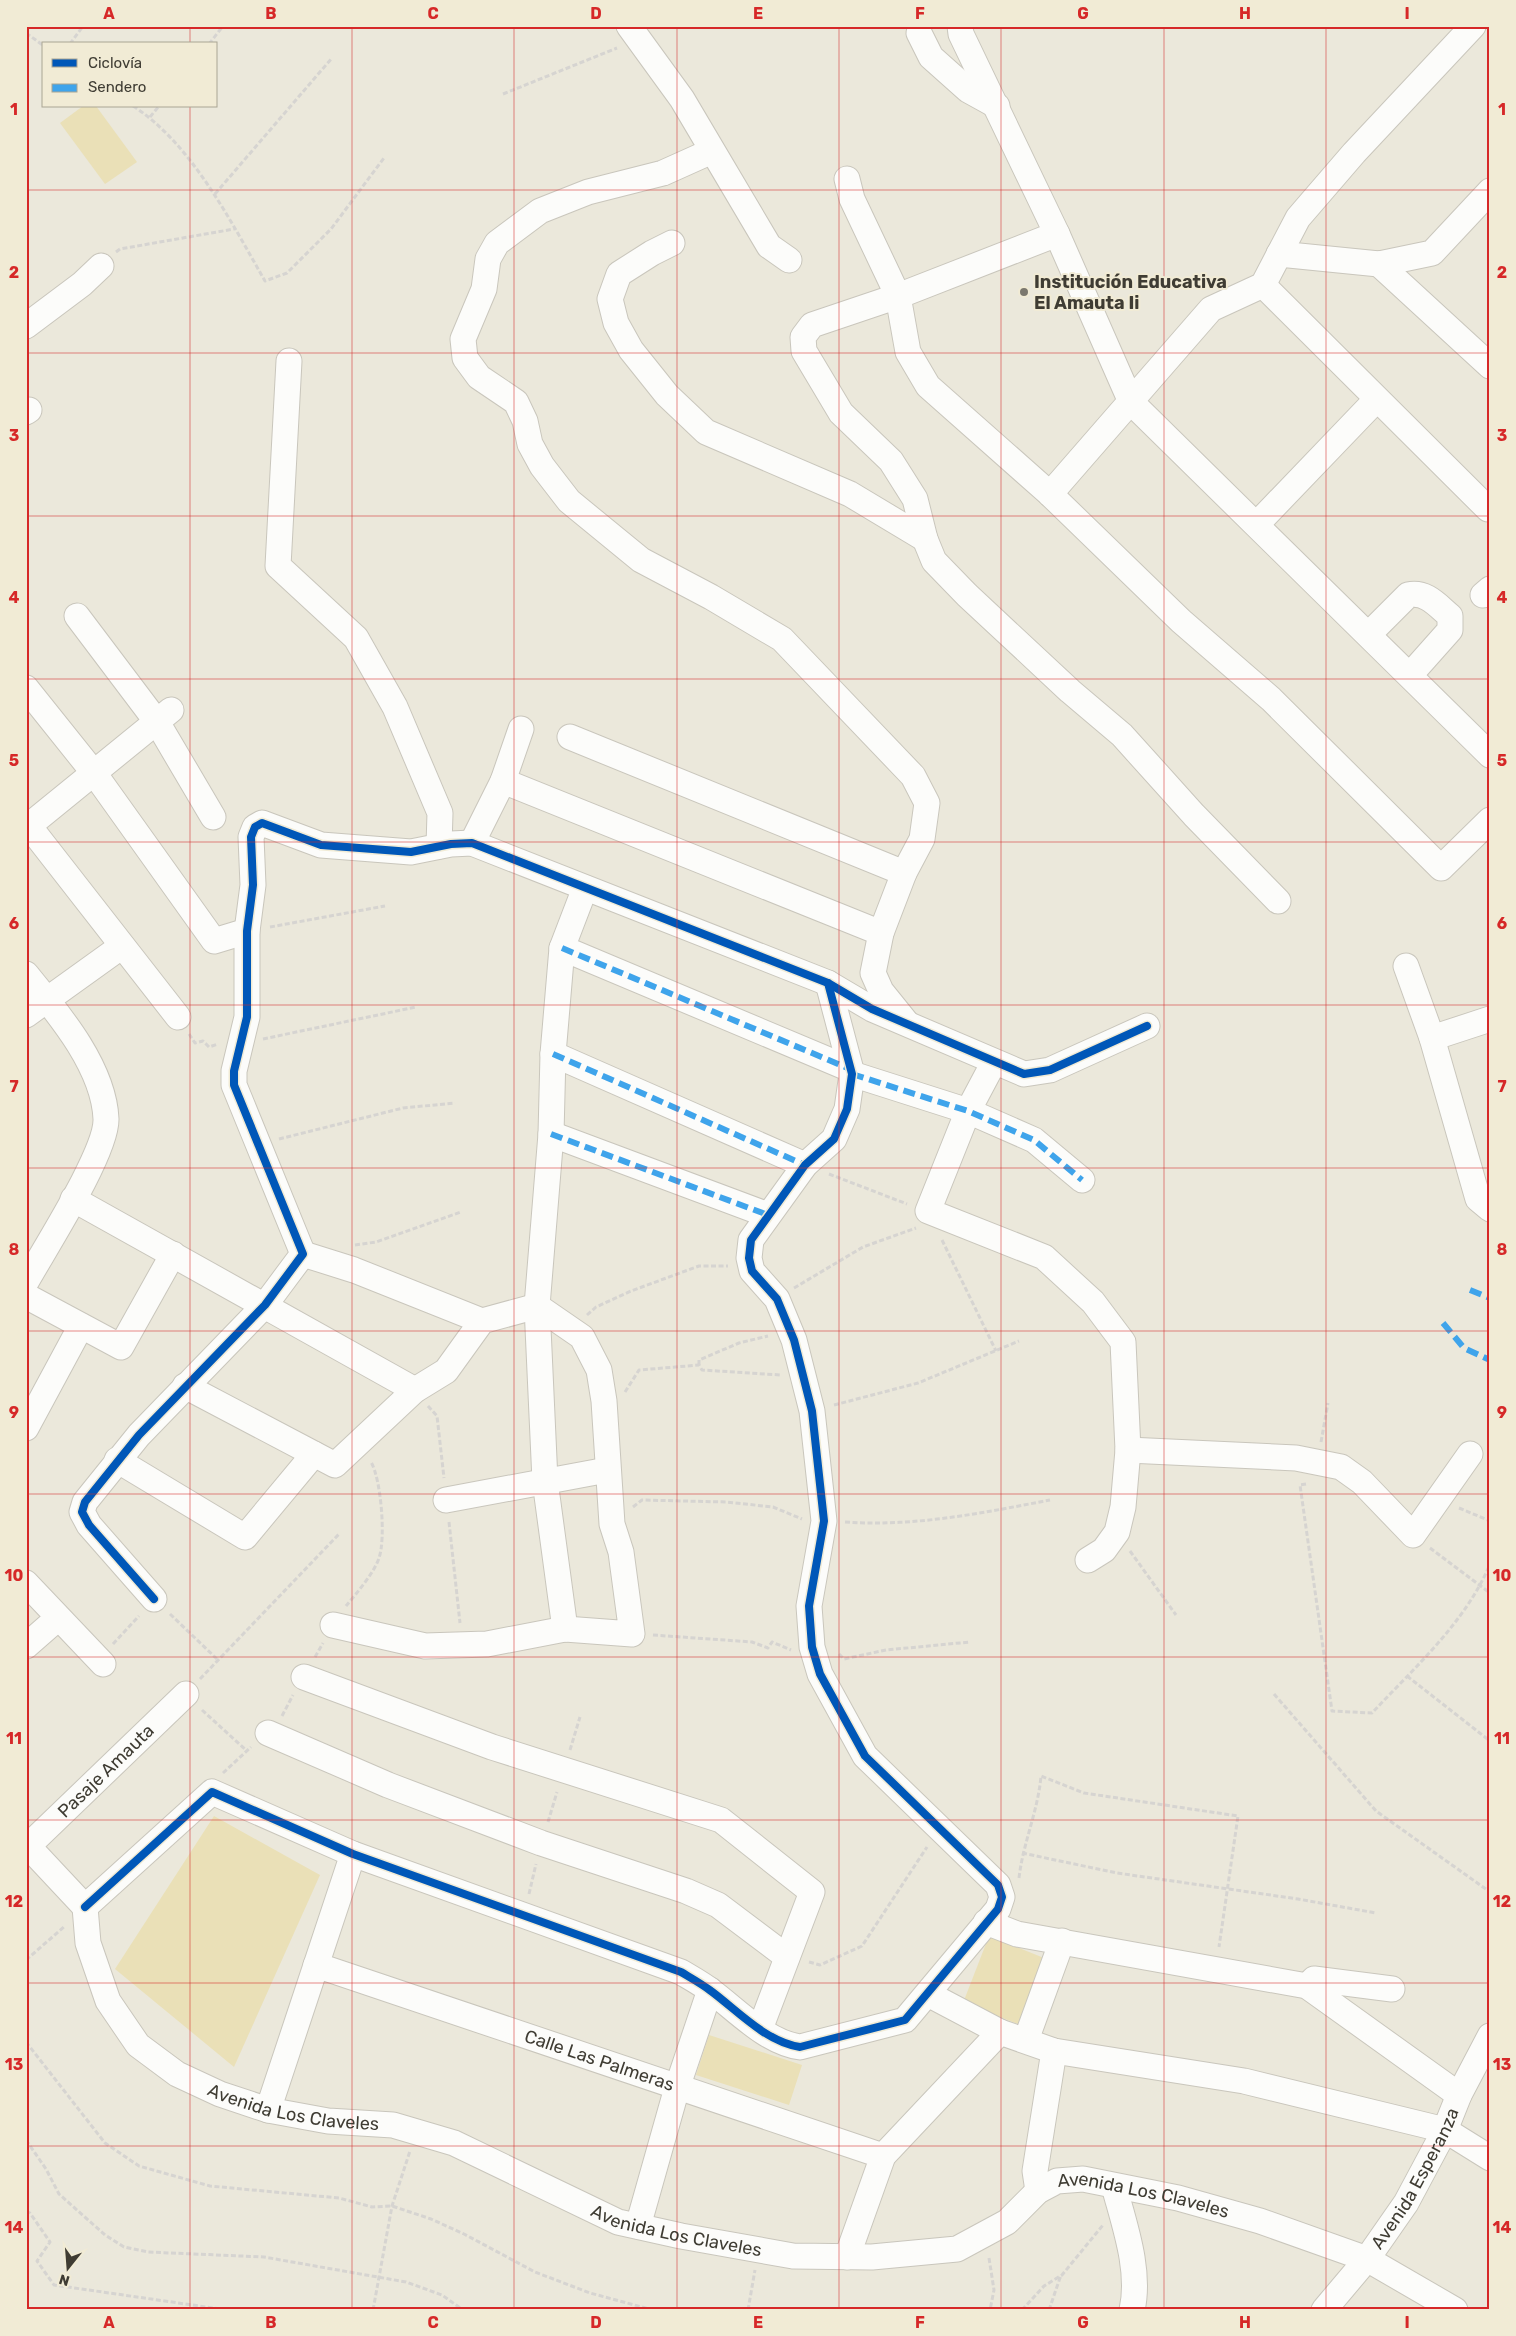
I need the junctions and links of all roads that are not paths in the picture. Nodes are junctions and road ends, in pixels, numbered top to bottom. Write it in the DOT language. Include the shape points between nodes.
graph roads {
  1 [pos="1473,26"];
  2 [pos="911,30"];
  3 [pos="961,30"];
  4 [pos="634,33"];
  5 [pos="997,106"];
  6 [pos="712,151"];
  7 [pos="847,179"];
  8 [pos="1490,191"];
  9 [pos="1057,234"];
  10 [pos="672,243"];
  11 [pos="1279,254"];
  12 [pos="789,260"];
  13 [pos="1379,264"];
  14 [pos="101,266"];
  15 [pos="1263,286"];
  16 [pos="898,296"];
  17 [pos="26,326"];
  18 [pos="289,361"];
  19 [pos="1490,366"];
  20 [pos="1376,400"];
  21 [pos="1132,402"];
  22 [pos="1050,494"];
  23 [pos="1488,509"];
  24 [pos="1257,524"];
  25 [pos="925,539"];
  26 [pos="78,616"];
  27 [pos="1369,634"];
  28 [pos="1410,675"];
  29 [pos="26,688"];
  30 [pos="164,716"];
  31 [pos="522,729"];
  32 [pos="570,737"];
  33 [pos="1490,755"];
  34 [pos="94,773"];
  35 [pos="503,781"];
  36 [pos="213,817"];
  37 [pos="1490,820"];
  38 [pos="28,827"];
  39 [pos="472,843"];
  40 [pos="439,846"];
  41 [pos="904,873"];
  42 [pos="585,888"];
  43 [pos="1278,901"];
  44 [pos="247,931"];
  45 [pos="881,933"];
  46 [pos="122,946"];
  47 [pos="562,948"];
  48 [pos="1406,966"];
  49 [pos="26,974"];
  50 [pos="828,983"];
  51 [pos="48,1000"];
  52 [pos="26,1015"];
  53 [pos="178,1017"];
  54 [pos="1490,1019"];
  55 [pos="908,1024"];
  56 [pos="1147,1026"];
  57 [pos="1432,1038"];
  58 [pos="553,1054"];
  59 [pos="994,1062"];
  60 [pos="851,1072"];
  61 [pos="968,1111"];
  62 [pos="551,1134"];
  63 [pos="805,1165"];
  64 [pos="1082,1180"];
  65 [pos="73,1199"];
  66 [pos="1490,1209"];
  67 [pos="768,1215"];
  68 [pos="173,1254"];
  69 [pos="303,1254"];
  70 [pos="26,1282"];
  71 [pos="26,1296"];
  72 [pos="265,1306"];
  73 [pos="537,1306"];
  74 [pos="482,1321"];
  75 [pos="81,1326"];
  76 [pos="185,1386"];
  77 [pos="415,1390"];
  78 [pos="26,1428"];
  79 [pos="1128,1450"];
  80 [pos="314,1454"];
  81 [pos="1470,1454"];
  82 [pos="117,1460"];
  83 [pos="607,1470"];
  84 [pos="545,1481"];
  85 [pos="446,1500"];
  86 [pos="1088,1560"];
  87 [pos="26,1583"];
  88 [pos="154,1599"];
  89 [pos="58,1618"];
  90 [pos="333,1625"];
  91 [pos="566,1629"];
  92 [pos="26,1646"];
  93 [pos="101,1662"];
  94 [pos="304,1677"];
  95 [pos="186,1694"];
  96 [pos="268,1733"];
  97 [pos="27,1846"];
  98 [pos="354,1854"];
  99 [pos="85,1907"];
  100 [pos="986,1922"];
  101 [pos="1062,1941"];
  102 [pos="787,1957"];
  103 [pos="316,1965"];
  104 [pos="1307,1986"];
  105 [pos="1392,1989"];
  106 [pos="710,1990"];
  107 [pos="928,1994"];
  108 [pos="760,2029"];
  109 [pos="1000,2032"];
  110 [pos="1490,2036"];
  111 [pos="1026,2040"];
  112 [pos="1054,2051"];
  113 [pos="677,2088"];
  114 [pos="1458,2095"];
  115 [pos="268,2110"];
  116 [pos="1445,2130"];
  117 [pos="883,2156"];
  118 [pos="1490,2158"];
  119 [pos="1114,2186"];
  120 [pos="1038,2191"];
  121 [pos="638,2226"];
  122 [pos="846,2257"];
  123 [pos="1367,2259"];
  124 [pos="1132,2310"];
  125 [pos="1324,2310"];
  126 [pos="1456,2310"];
  1 -- 11 [label="street" via="1298,218"];
  2 -- 3 [label="street"];
  2 -- 5 [label="street" via="931,57 968,90"];
  3 -- 5 [label="street"];
  4 -- 6 [label="street" via="682,99"];
  5 -- 9 [label="street"];
  6 -- 12 [label="street" via="769,246"];
  6 -- 41 [label="street" via="663,173 588,192 540,211 497,243 488,259 484,289 463,339 465,358 479,377 516,402 530,444 568,500 641,560 782,639 913,776 926,803 922,838"];
  7 -- 16 [label="street" via="852,199"];
  8 -- 13 [label="street" via="1432,253"];
  9 -- 16 [label="street"];
  9 -- 21 [label="street"];
  10 -- 25 [label="street" via="619,274 610,299 616,323 631,350 667,395 706,432 850,494"];
  11 -- 13 [label="street"];
  11 -- 15 [label="street"];
  13 -- 19 [label="street"];
  14 -- 17 [label="street"];
  15 -- 20 [label="street"];
  15 -- 21 [label="street" via="1211,309"];
  16 -- 22 [label="street" via="908,352 928,386"];
  16 -- 25 [label="street" via="812,325 803,337 804,351 841,413 891,461 915,499"];
  18 -- 40 [label="street" via="278,566 361,646 396,707 440,813"];
  20 -- 23 [label="street"];
  20 -- 24 [label="street"];
  21 -- 22 [label="street"];
  21 -- 24 [label="street"];
  22 -- 37 [label="street" via="1181,621 1271,699 1441,868"];
  24 -- 27 [label="street"];
  25 -- 43 [label="street" via="934,561 967,595 1122,735"];
  26 -- 30 [label="street"];
  27 -- 28 [label="street"];
  27 -- 28 [label="street" via="1408,595 1416,593 1425,595 1450,616 1450,630"];
  28 -- 33 [label="street"];
  29 -- 34 [label="street"];
  30 -- 34 [label="street"];
  30 -- 36 [label="street"];
  31 -- 35 [label="street"];
  32 -- 41 [label="street"];
  34 -- 38 [label="street"];
  34 -- 44 [label="street" via="214,941"];
  35 -- 39 [label="street"];
  35 -- 45 [label="street"];
  38 -- 46 [label="street"];
  39 -- 40 [label="street"];
  39 -- 42 [label="street"];
  40 -- 44 [label="street" via="411,852 321,845 262,823 255,827 252,837 254,886"];
  41 -- 45 [label="street"];
  42 -- 47 [label="street"];
  42 -- 50 [label="street"];
  44 -- 69 [label="street" via="247,1017 234,1071 234,1086"];
  45 -- 55 [label="street" via="873,973 881,991"];
  46 -- 51 [label="street"];
  46 -- 53 [label="street"];
  47 -- 58 [label="street"];
  47 -- 60 [label="street"];
  48 -- 57 [label="street"];
  49 -- 51 [label="street"];
  50 -- 55 [label="street" via="872,1009"];
  50 -- 60 [label="street"];
  51 -- 52 [label="street"];
  51 -- 65 [label="street" via="90,1063 102,1093 105,1111 100,1146"];
  54 -- 57 [label="street"];
  55 -- 59 [label="street"];
  56 -- 59 [label="street" via="1050,1070 1024,1074"];
  57 -- 66 [label="street" via="1478,1199"];
  58 -- 62 [label="street"];
  58 -- 63 [label="street"];
  59 -- 61 [label="street"];
  60 -- 61 [label="street"];
  60 -- 63 [label="street" via="847,1109 834,1139"];
  61 -- 64 [label="street" via="1034,1140"];
  61 -- 79 [label="street" via="930,1217 1044,1257 1093,1302 1123,1342"];
  62 -- 67 [label="street"];
  62 -- 73 [label="street"];
  63 -- 67 [label="street"];
  65 -- 68 [label="street"];
  65 -- 70 [label="street"];
  67 -- 100 [label="street" via="751,1240 749,1258 752,1271 776,1299 790,1330 804,1376 812,1411 824,1521 809,1606 813,1652 820,1674 865,1756 998,1885 1002,1897 998,1908"];
  68 -- 72 [label="street"];
  68 -- 75 [label="street" via="121,1347"];
  69 -- 72 [label="street"];
  69 -- 74 [label="street" via="354,1270"];
  71 -- 75 [label="street"];
  72 -- 76 [label="street"];
  72 -- 77 [label="street"];
  73 -- 74 [label="street"];
  73 -- 83 [label="street" via="582,1337 600,1370"];
  73 -- 84 [label="street"];
  74 -- 77 [label="street" via="446,1371"];
  75 -- 78 [label="street"];
  76 -- 80 [label="street"];
  76 -- 82 [label="street"];
  77 -- 80 [label="street" via="335,1465"];
  79 -- 81 [label="street" via="1296,1458 1313,1473 1341,1466 1362,1482 1413,1535"];
  79 -- 86 [label="street" via="1123,1507 1117,1532 1104,1550"];
  80 -- 82 [label="street" via="245,1537"];
  82 -- 88 [label="street" via="85,1502 82,1512 89,1525"];
  83 -- 84 [label="street"];
  83 -- 91 [label="street" via="612,1524 621,1552 632,1634"];
  84 -- 85 [label="street"];
  84 -- 91 [label="street"];
  87 -- 89 [label="street"];
  89 -- 92 [label="street"];
  89 -- 93 [label="street"];
  90 -- 91 [label="street" via="425,1646 486,1644"];
  94 -- 102 [label="street" via="492,1747 721,1820 812,1892"];
  95 -- 97 [label="street, Pasaje Amauta"];
  96 -- 102 [label="street" via="388,1785 541,1843 686,1891 718,1905"];
  97 -- 99 [label="street"];
  98 -- 99 [label="street" via="212,1792"];
  98 -- 103 [label="street"];
  98 -- 106 [label="street" via="681,1972"];
  99 -- 115 [label="street, Avenida Los Claveles" via="88,1944 108,2001 138,2045 177,2074 220,2094"];
  100 -- 101 [label="street" via="1017,1934"];
  100 -- 107 [label="street"];
  101 -- 104 [label="street"];
  101 -- 111 [label="street"];
  102 -- 108 [label="street"];
  103 -- 113 [label="street, Calle Las Palmeras"];
  103 -- 115 [label="street"];
  104 -- 105 [label="street" via="1314,1979"];
  104 -- 114 [label="street"];
  106 -- 108 [label="street"];
  106 -- 113 [label="street"];
  107 -- 108 [label="street" via="904,2020 800,2047 785,2045"];
  107 -- 109 [label="street"];
  109 -- 111 [label="street"];
  109 -- 117 [label="street"];
  110 -- 114 [label="street, Avenida Esperanza"];
  111 -- 112 [label="street"];
  112 -- 116 [label="street" via="1244,2081"];
  112 -- 120 [label="street" via="1035,2171"];
  113 -- 117 [label="street, Calle Las Palmeras"];
  113 -- 121 [label="street"];
  114 -- 116 [label="street, Avenida Esperanza"];
  115 -- 121 [label="street, Avenida Los Claveles" via="328,2120 393,2125 454,2143 618,2222"];
  116 -- 118 [label="street"];
  116 -- 123 [label="street, Avenida Esperanza" via="1406,2203"];
  117 -- 122 [label="street"];
  119 -- 120 [label="street, Avenida Los Claveles" via="1057,2181"];
  119 -- 123 [label="street, Avenida Los Claveles" via="1178,2198 1260,2221"];
  119 -- 124 [label="street" via="1129,2243 1135,2296"];
  120 -- 122 [label="street, Avenida Los Claveles" via="1006,2222 957,2249"];
  121 -- 122 [label="street, Avenida Los Claveles" via="793,2256"];
  123 -- 125 [label="street, Avenida Esperanza"];
  123 -- 126 [label="street, Avenida Los Claveles"];
}
